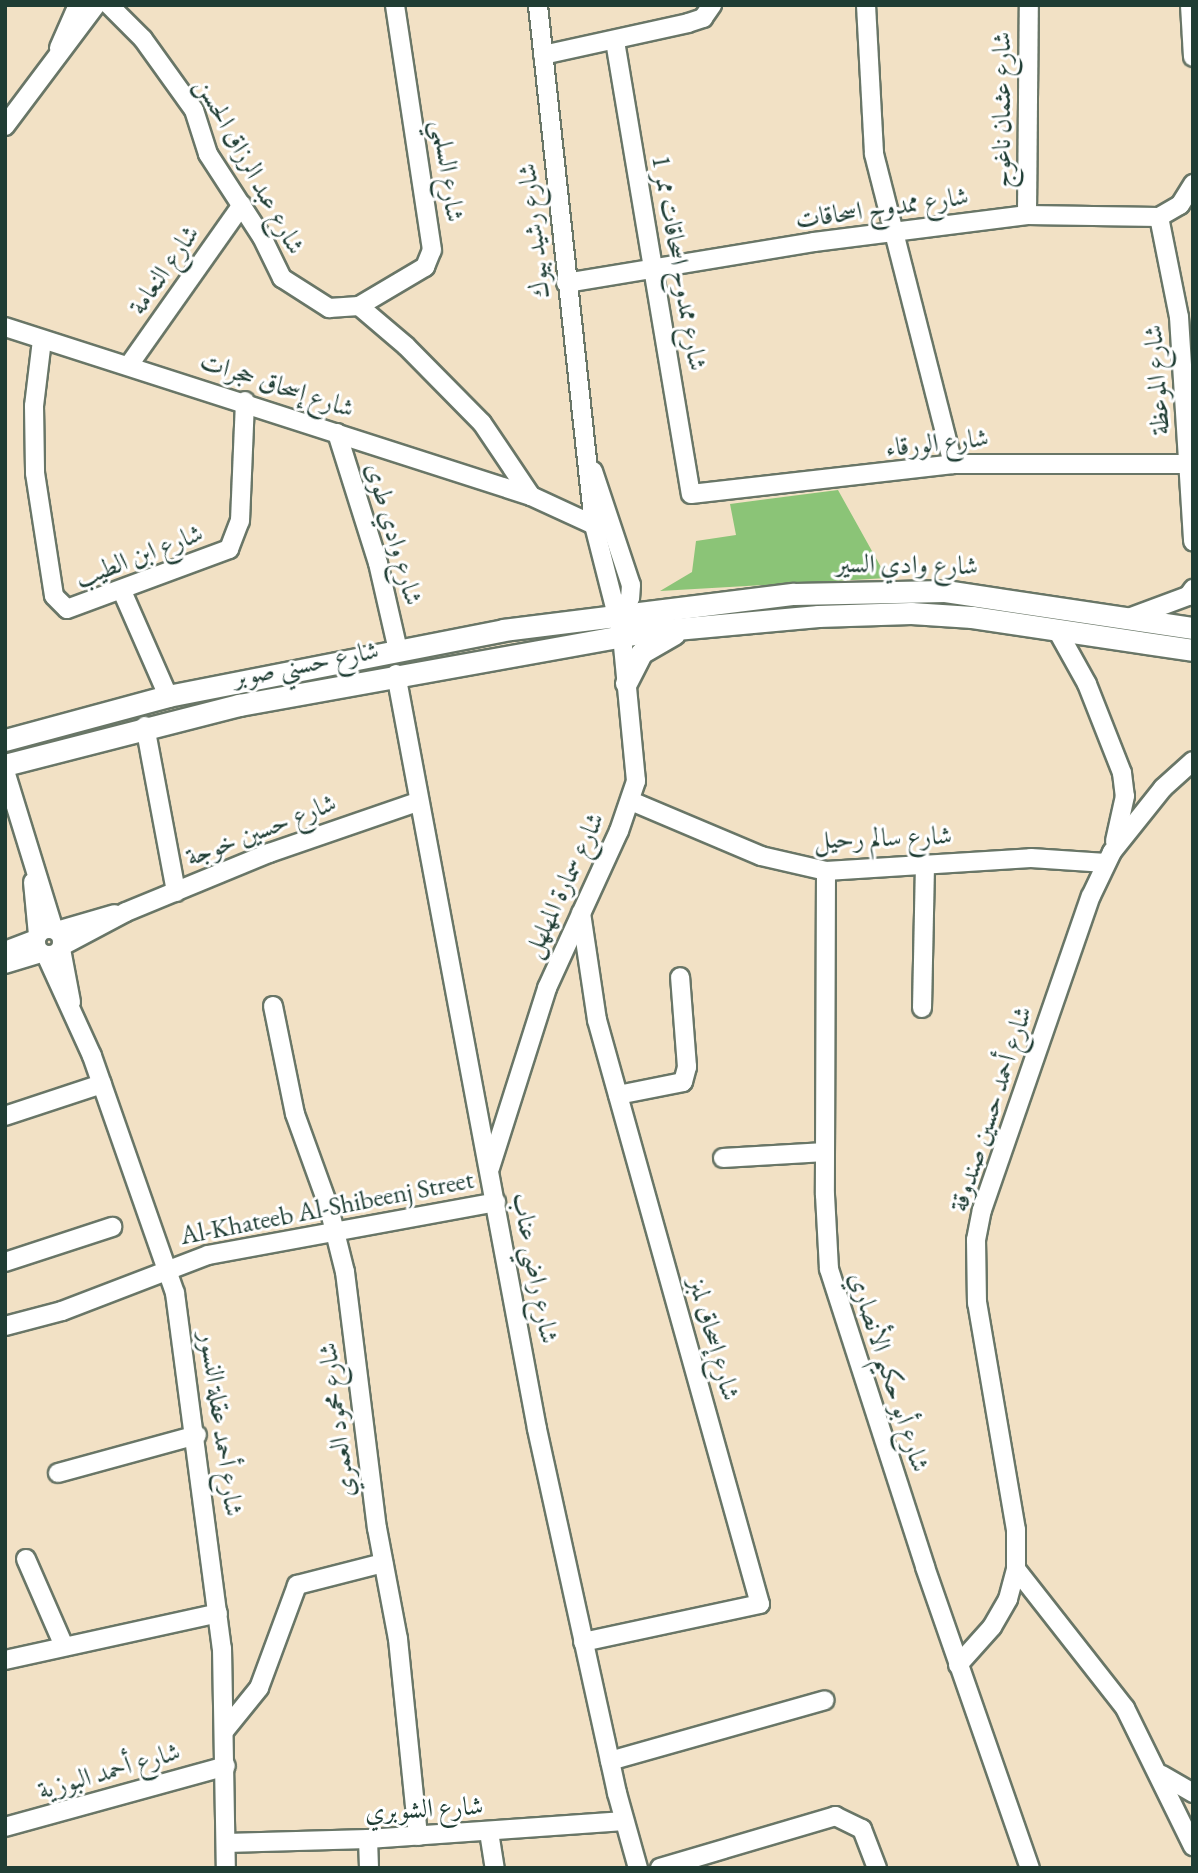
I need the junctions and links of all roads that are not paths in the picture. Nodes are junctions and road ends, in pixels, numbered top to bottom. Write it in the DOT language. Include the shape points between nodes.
graph roads {
  1 [pos="78,5"];
  2 [pos="96,5"];
  3 [pos="109,5"];
  4 [pos="127,5"];
  5 [pos="395,5"];
  6 [pos="538,5"];
  7 [pos="712,5"];
  8 [pos="866,5"];
  9 [pos="1029,5"];
  10 [pos="1191,5"];
  11 [pos="143,39"];
  12 [pos="615,41"];
  13 [pos="57,55"];
  14 [pos="543,55"];
  15 [pos="1193,57"];
  16 [pos="5,126"];
  17 [pos="1193,184"];
  18 [pos="242,205"];
  19 [pos="1187,210"];
  20 [pos="1027,215"];
  21 [pos="1160,217"];
  22 [pos="892,231"];
  23 [pos="653,271"];
  24 [pos="566,283"];
  25 [pos="359,306"];
  26 [pos="5,327"];
  27 [pos="42,340"];
  28 [pos="129,365"];
  29 [pos="245,401"];
  30 [pos="337,433"];
  31 [pos="585,451"];
  32 [pos="953,464"];
  33 [pos="1190,464"];
  34 [pos="1191,492"];
  35 [pos="691,494"];
  36 [pos="531,496"];
  37 [pos="594,525"];
  38 [pos="1193,542"];
  39 [pos="1193,589"];
  40 [pos="122,592"];
  41 [pos="619,613"];
  42 [pos="1126,619"];
  43 [pos="1193,628"];
  44 [pos="687,629"];
  45 [pos="1057,630"];
  46 [pos="622,635"];
  47 [pos="398,650"];
  48 [pos="1193,650"];
  49 [pos="396,674"];
  50 [pos="234,682"];
  51 [pos="626,683"];
  52 [pos="168,696"];
  53 [pos="239,705"];
  54 [pos="145,726"];
  55 [pos="5,740"];
  56 [pos="1193,761"];
  57 [pos="5,765"];
  58 [pos="5,771"];
  59 [pos="631,801"];
  60 [pos="417,802"];
  61 [pos="1109,857"];
  62 [pos="925,864"];
  63 [pos="826,871"];
  64 [pos="176,892"];
  65 [pos="580,911"];
  66 [pos="49,942"];
  67 [pos="5,951"];
  68 [pos="5,964"];
  69 [pos="680,977"];
  70 [pos="273,1006"];
  71 [pos="922,1008"];
  72 [pos="102,1084"];
  73 [pos="618,1095"];
  74 [pos="5,1116"];
  75 [pos="825,1152"];
  76 [pos="723,1158"];
  77 [pos="489,1171"];
  78 [pos="496,1202"];
  79 [pos="111,1227"];
  80 [pos="335,1228"];
  81 [pos="5,1262"];
  82 [pos="168,1267"];
  83 [pos="5,1326"];
  84 [pos="197,1435"];
  85 [pos="58,1473"];
  86 [pos="26,1559"];
  87 [pos="383,1563"];
  88 [pos="1016,1569"];
  89 [pos="218,1613"];
  90 [pos="583,1642"];
  91 [pos="64,1646"];
  92 [pos="5,1660"];
  93 [pos="958,1665"];
  94 [pos="825,1700"];
  95 [pos="225,1730"];
  96 [pos="610,1761"];
  97 [pos="226,1766"];
  98 [pos="1162,1775"];
  99 [pos="1193,1793"];
  100 [pos="624,1821"];
  101 [pos="5,1827"];
  102 [pos="489,1832"];
  103 [pos="418,1836"];
  104 [pos="368,1839"];
  105 [pos="226,1843"];
  106 [pos="1193,1846"];
  107 [pos="226,1868"];
  108 [pos="369,1868"];
  109 [pos="495,1868"];
  110 [pos="638,1868"];
  111 [pos="660,1868"];
  112 [pos="877,1868"];
  113 [pos="1030,1868"];
  1 -- 13 [label="street"];
  2 -- 13 [label="street" via="80,32"];
  3 -- 11 [label="street, شارع عبد الرزاق الحسن"];
  4 -- 11 [label="street, شارع عبد الرزاق الحسن"];
  5 -- 25 [label="street, شارع السلمي" via="432,250 425,268"];
  6 -- 14 [label="street, شارع رشيد بيوك"];
  7 -- 12 [label="street" via="703,18"];
  8 -- 22 [label="street" via="874,154"];
  9 -- 20 [label="street, شارع عثمان ناغوج"];
  10 -- 15 [label="street"];
  11 -- 18 [label="street, شارع عبد الرزاق الحسن" via="194,110 208,154"];
  12 -- 14 [label="street"];
  12 -- 23 [label="street, شارع ممدوح اسحاقات ممر 1"];
  13 -- 16 [label="street"];
  14 -- 24 [label="street, شارع رشيد بيوك"];
  17 -- 19 [label="street"];
  18 -- 25 [label="street, شارع عبد الرزاق الحسن" via="282,278 329,308"];
  18 -- 28 [label="street, شارع النعامة"];
  19 -- 21 [label="street"];
  20 -- 21 [label="street, شارع ممدوح اسحاقات"];
  20 -- 22 [label="street, شارع ممدوح اسحاقات"];
  21 -- 33 [label="street, شارع الموعظة" via="1174,279"];
  22 -- 23 [label="street, شارع ممدوح اسحاقات"];
  22 -- 32 [label="street"];
  23 -- 24 [label="street, شارع ممدوح اسحاقات"];
  23 -- 35 [label="street, شارع ممدوح اسحاقات ممر 1"];
  24 -- 31 [label="street, شارع رشيد بيوك"];
  25 -- 36 [label="street" via="463,403"];
  26 -- 27 [label="street, شارع إسحاق حجرات"];
  27 -- 28 [label="street, شارع إسحاق حجرات"];
  27 -- 40 [label="street, شارع ابن الطيب" via="34,406 35,473 54,596 60,607 76,609"];
  28 -- 29 [label="street, شارع إسحاق حجرات"];
  29 -- 30 [label="street, شارع إسحاق حجرات"];
  29 -- 40 [label="street, شارع ابن الطيب" via="240,521 229,548"];
  30 -- 36 [label="street, شارع إسحاق حجرات"];
  30 -- 47 [label="street, شارع وادي طوى" via="378,563"];
  31 -- 37 [label="street, شارع رشيد بيوك"];
  31 -- 41 [label="street, شارع رشيد بيوك" via="611,512 631,585 630,598"];
  32 -- 33 [label="street, شارع الورقاء"];
  32 -- 35 [label="street, شارع الورقاء"];
  33 -- 34 [label="street, شارع الموعظة"];
  34 -- 38 [label="street, شارع الموعظة"];
  36 -- 37 [label="street, شارع إسحاق حجرات"];
  37 -- 41 [label="street, شارع رشيد بيوك"];
  39 -- 42 [label="street" via="1188,596"];
  40 -- 52 [label="street"];
  41 -- 42 [label="main road, شارع وادي السير" via="804,593 893,589 995,596"];
  41 -- 46 [label="street, شارع سمارة المهلهل"];
  41 -- 47 [label="main road, شارع حسني صوبر"];
  42 -- 43 [label="main road, شارع وادي السير"];
  44 -- 45 [label="main road, شارع وادي السير" via="865,612 972,617"];
  44 -- 46 [label="main road, شارع وادي السير"];
  44 -- 51 [label="main road" via="642,653"];
  45 -- 48 [label="main road, شارع وادي السير"];
  45 -- 61 [label="street, شارع أحمد حسين صندوقة" via="1087,684 1122,773 1125,796"];
  46 -- 49 [label="main road, شارع حسني صوبر"];
  46 -- 51 [label="street, شارع سمارة المهلهل"];
  47 -- 50 [label="main road, شارع حسني صوبر"];
  49 -- 53 [label="main road, شارع حسني صوبر"];
  49 -- 60 [label="street, شارع راضي عناب"];
  50 -- 52 [label="main road, شارع حسني صوبر"];
  50 -- 53 [label="main road"];
  51 -- 59 [label="street, شارع سمارة المهلهل" via="636,771"];
  52 -- 55 [label="main road, شارع حسني صوبر"];
  53 -- 54 [label="main road, شارع حسني صوبر"];
  54 -- 57 [label="main road, شارع حسني صوبر"];
  54 -- 64 [label="street"];
  56 -- 61 [label="street, شارع أحمد حسين صندوقة" via="1147,806"];
  58 -- 66 [label="street, شارع أحمد عقلة النسور"];
  59 -- 63 [label="street, شارع سالم رحيل" via="761,856"];
  59 -- 65 [label="street, شارع سمارة المهلهل"];
  60 -- 64 [label="street, شارع حسين خوجة" via="318,834"];
  60 -- 77 [label="street, شارع راضي عناب" via="440,899"];
  61 -- 62 [label="street, شارع سالم رحيل"];
  61 -- 88 [label="street, شارع أحمد حسين صندوقة" via="1091,896 982,1210 976,1240 982,1350 1016,1530"];
  62 -- 63 [label="street, شارع سالم رحيل"];
  62 -- 71 [label="street"];
  63 -- 75 [label="street, شارع أبو حكيم الأنصاري"];
  64 -- 66 [label="street, شارع حسين خوجة"];
  65 -- 73 [label="street, شارع إسحاق لمبز" via="588,980"];
  65 -- 77 [label="street, شارع سمارة المهلهل" via="538,1013"];
  66 -- 67 [label="street, شارع حسين خوجة"];
  66 -- 68 [label="street, شارع حسين خوجة"];
  66 -- 72 [label="street, شارع أحمد عقلة النسور"];
  69 -- 73 [label="street" via="687,1068 683,1082"];
  70 -- 80 [label="street, شارع محمود العمري" via="295,1114"];
  72 -- 74 [label="street"];
  72 -- 82 [label="street, شارع أحمد عقلة النسور"];
  73 -- 90 [label="street, شارع إسحاق لمبز" via="760,1604"];
  75 -- 76 [label="street"];
  75 -- 93 [label="street, شارع أبو حكيم الأنصاري" via="826,1245 835,1299"];
  77 -- 78 [label="street, شارع راضي عناب"];
  78 -- 80 [label="street, Al-Khateeb Al-Shibeenj Street"];
  78 -- 90 [label="street, شارع راضي عناب" via="537,1429"];
  79 -- 81 [label="street"];
  80 -- 82 [label="street, Al-Khateeb Al-Shibeenj Street"];
  80 -- 87 [label="street, شارع محمود العمري" via="348,1293"];
  82 -- 83 [label="street, Al-Khateeb Al-Shibeenj Street" via="74,1306"];
  82 -- 84 [label="street, شارع أحمد عقلة النسور"];
  84 -- 85 [label="street"];
  84 -- 89 [label="street, شارع أحمد عقلة النسور"];
  86 -- 91 [label="street"];
  87 -- 95 [label="street" via="297,1585 259,1688"];
  87 -- 103 [label="street, شارع محمود العمري" via="398,1639"];
  88 -- 93 [label="street, شارع أحمد حسين صندوقة" via="1008,1598 992,1627"];
  88 -- 98 [label="street" via="1104,1676"];
  89 -- 91 [label="street"];
  89 -- 95 [label="street, شارع أحمد عقلة النسور"];
  90 -- 96 [label="street, شارع راضي عناب"];
  91 -- 92 [label="street"];
  93 -- 113 [label="street, شارع أبو حكيم الأنصاري"];
  94 -- 96 [label="street"];
  95 -- 97 [label="street, شارع أحمد عقلة النسور"];
  96 -- 100 [label="street, شارع راضي عناب"];
  97 -- 101 [label="street, شارع أحمد البوزية"];
  97 -- 105 [label="street, شارع أحمد عقلة النسور"];
  98 -- 99 [label="street"];
  98 -- 106 [label="street"];
  100 -- 102 [label="street, شارع الشوبري"];
  100 -- 110 [label="street, شارع راضي عناب"];
  102 -- 103 [label="street, شارع الشوبري"];
  102 -- 109 [label="street"];
  103 -- 104 [label="street, شارع الشوبري"];
  104 -- 105 [label="street, شارع الشوبري"];
  104 -- 108 [label="street"];
  105 -- 107 [label="street, شارع أحمد عقلة النسور"];
  111 -- 112 [label="street" via="835,1816 862,1829"];
}
